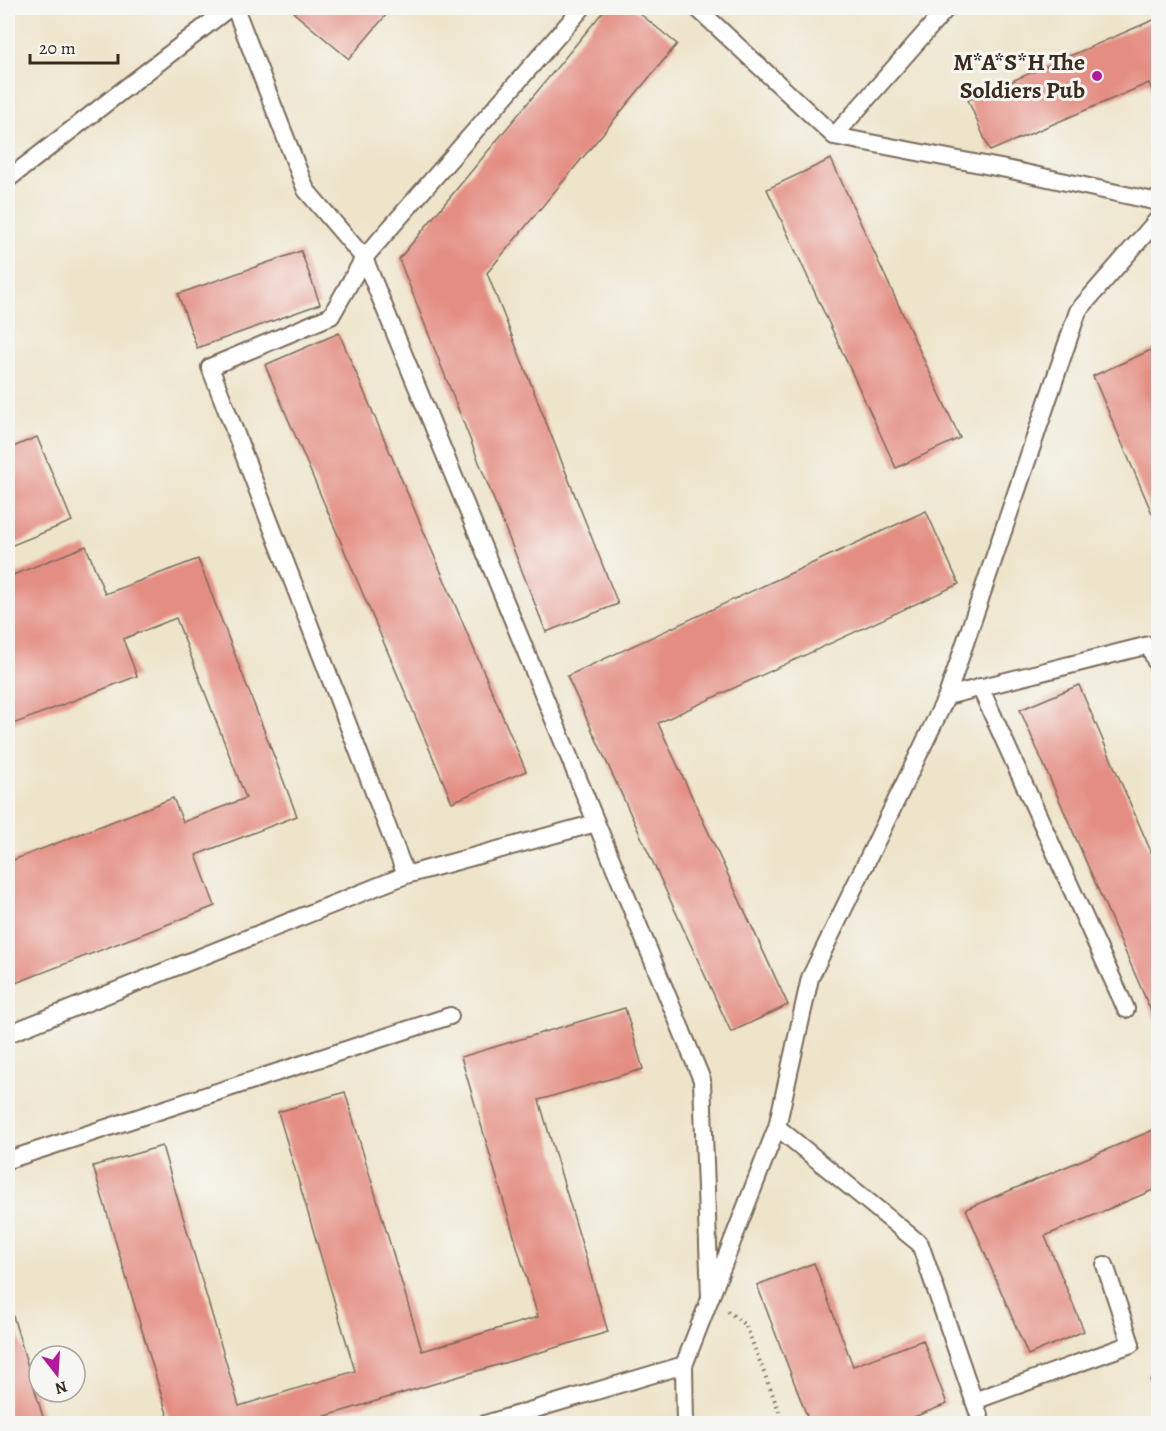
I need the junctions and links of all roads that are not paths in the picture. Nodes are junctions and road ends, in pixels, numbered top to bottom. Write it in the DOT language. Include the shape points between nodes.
graph roads {
  1 [pos="229,8"];
  2 [pos="235,8"];
  3 [pos="582,8"];
  4 [pos="698,8"];
  5 [pos="947,8"];
  6 [pos="834,136"];
  7 [pos="8,179"];
  8 [pos="1158,202"];
  9 [pos="1158,219"];
  10 [pos="364,258"];
  11 [pos="1158,667"];
  12 [pos="980,687"];
  13 [pos="947,696"];
  14 [pos="596,823"];
  15 [pos="406,875"];
  16 [pos="1126,1009"];
  17 [pos="450,1016"];
  18 [pos="8,1034"];
  19 [pos="777,1127"];
  20 [pos="8,1160"];
  21 [pos="1105,1265"];
  22 [pos="710,1298"];
  23 [pos="684,1365"];
  24 [pos="974,1401"];
  25 [pos="485,1424"];
  26 [pos="685,1424"];
  27 [pos="982,1424"];
  1 -- 7 [label="lane"];
  2 -- 10 [label="lane" via="306,190"];
  3 -- 10 [label="lane"];
  4 -- 6 [label="lane"];
  5 -- 6 [label="lane"];
  6 -- 8 [label="lane"];
  9 -- 13 [label="lane" via="1078,311"];
  10 -- 14 [label="lane"];
  10 -- 15 [label="lane" via="331,316 210,367"];
  11 -- 12 [label="lane" via="1149,645"];
  12 -- 13 [label="lane"];
  12 -- 16 [label="lane"];
  13 -- 19 [label="lane" via="810,978"];
  14 -- 15 [label="lane"];
  14 -- 22 [label="lane" via="702,1080"];
  15 -- 18 [label="lane"];
  17 -- 20 [label="lane"];
  19 -- 22 [label="lane"];
  19 -- 24 [label="lane" via="920,1245"];
  21 -- 24 [label="lane" via="1131,1344"];
  22 -- 23 [label="lane"];
  23 -- 25 [label="lane"];
  23 -- 26 [label="lane"];
  24 -- 27 [label="lane"];
}
